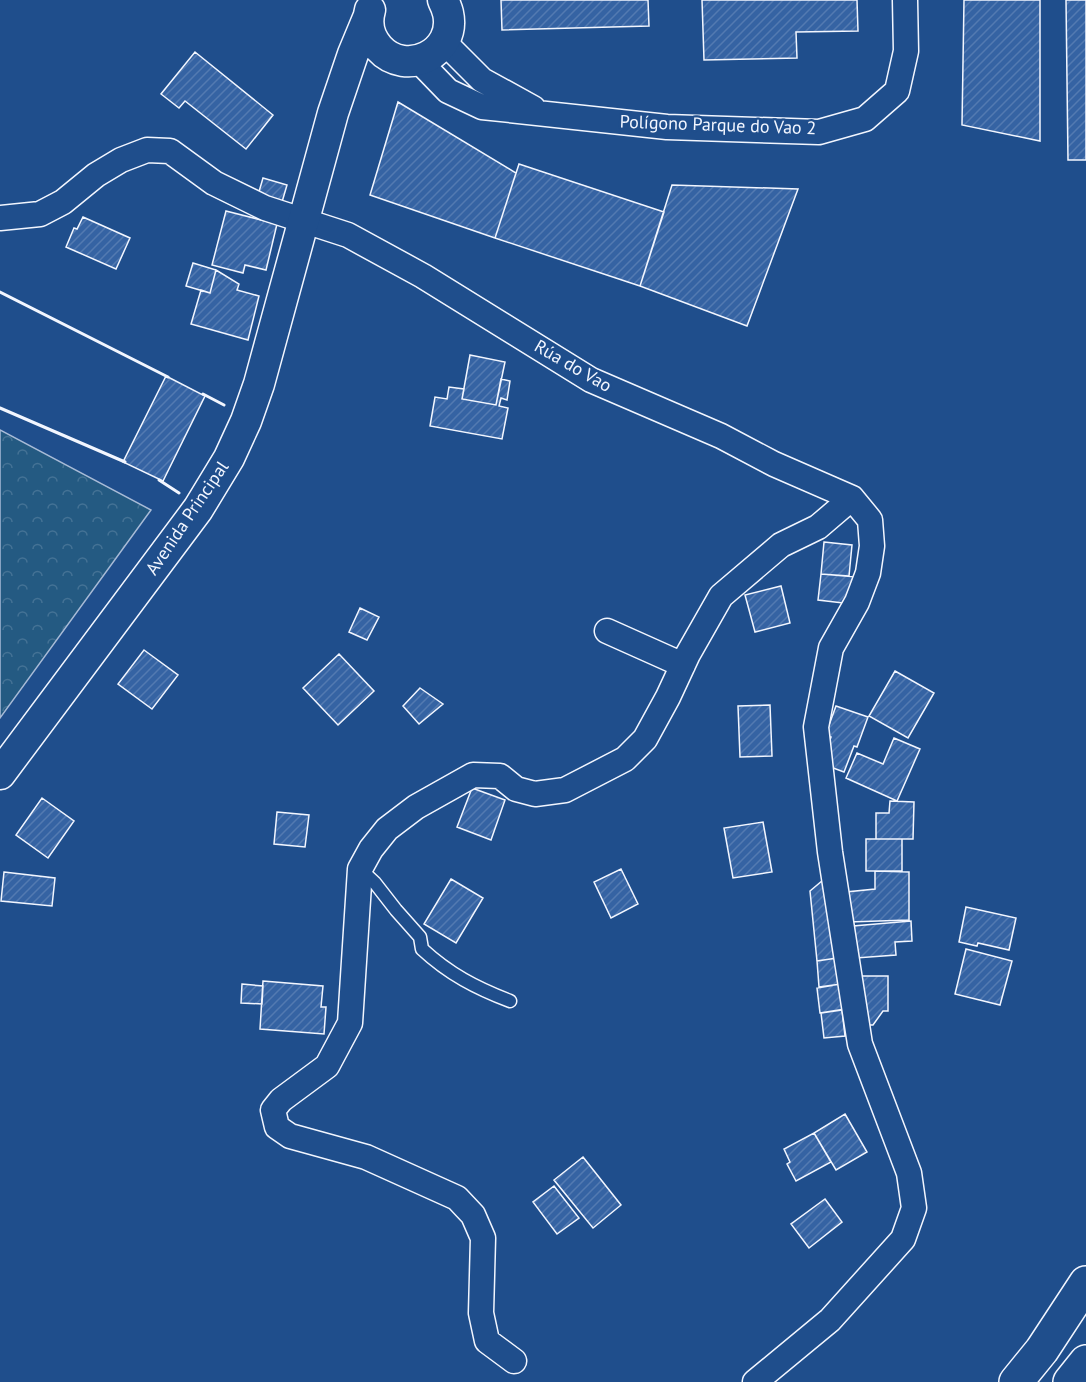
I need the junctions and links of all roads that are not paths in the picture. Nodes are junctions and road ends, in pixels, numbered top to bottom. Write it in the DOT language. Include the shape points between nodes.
graph roads {
  1 [pos="443,0"];
  2 [pos="905,0"];
  3 [pos="371,9"];
  4 [pos="444,42"];
  5 [pos="383,53"];
  6 [pos="419,61"];
  7 [pos="343,86"];
  8 [pos="543,114"];
  9 [pos="0,218"];
  10 [pos="303,219"];
  11 [pos="852,498"];
  12 [pos="607,631"];
  13 [pos="683,665"];
  14 [pos="0,774"];
  15 [pos="360,869"];
  16 [pos="510,1001"];
  17 [pos="1086,1283"];
  18 [pos="514,1361"];
  19 [pos="1086,1362"];
  20 [pos="755,1382"];
  21 [pos="1016,1382"];
  22 [pos="1070,1382"];
  1 -- 4 [label="street" via="449,28"];
  2 -- 8 [label="street, Polígono Parque do Vao 2" via="906,51 897,91 865,119 819,132 667,127"];
  3 -- 5 [label="street" via="369,31"];
  3 -- 7 [label="street, Avenida Principal"];
  4 -- 6 [label="street"];
  4 -- 8 [label="street" via="482,80"];
  5 -- 6 [label="street" via="400,61"];
  5 -- 7 [label="street" via="373,66"];
  6 -- 8 [label="street, Polígono Parque do Vao 2" via="448,91 482,107"];
  7 -- 10 [label="street, Avenida Principal"];
  9 -- 10 [label="street, Rúa do Vao" via="40,214 121,160 147,150 170,151 214,183 265,208"];
  10 -- 11 [label="street, Rúa do Vao" via="348,235 414,271 591,380"];
  10 -- 14 [label="street, Avenida Principal" via="259,384 229,458 198,509"];
  11 -- 13 [label="street" via="818,528 781,545 721,596"];
  11 -- 20 [label="street" via="870,520 871,555 857,602 831,648 816,727 830,852 860,1044 909,1173 914,1208 903,1239 830,1320"];
  12 -- 13 [label="street"];
  13 -- 15 [label="street" via="645,739 625,759 565,790 535,794 516,789 500,776 473,775 416,807 387,829"];
  15 -- 16 [label="lane" via="420,937 422,949 478,988"];
  15 -- 18 [label="street" via="350,1023 327,1066 273,1110 278,1127 290,1136 366,1157 457,1198 473,1215 483,1238 481,1313 487,1341"];
  17 -- 21 [label="main road"];
  19 -- 22 [label="main road"];
}
